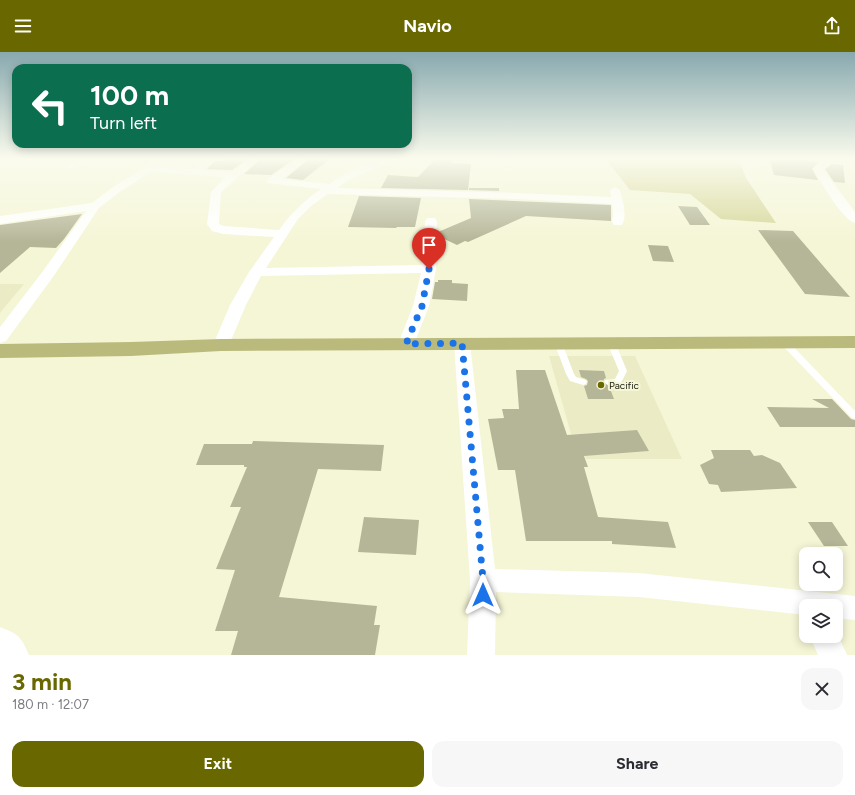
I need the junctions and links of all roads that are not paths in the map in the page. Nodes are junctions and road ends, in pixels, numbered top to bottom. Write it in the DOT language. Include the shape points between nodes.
graph roads {
  1 [pos="122,186"];
  2 [pos="223,186"];
  3 [pos="308,186"];
  4 [pos="333,186"];
  5 [pos="830,186"];
  6 [pos="328,189"];
  7 [pos="614,190"];
  8 [pos="617,201"];
  9 [pos="95,206"];
  10 [pos="855,219"];
  11 [pos="0,220"];
  12 [pos="431,221"];
  13 [pos="618,222"];
  14 [pos="282,234"];
  15 [pos="429,269"];
  16 [pos="256,272"];
  17 [pos="0,338"];
  18 [pos="558,342"];
  19 [pos="611,342"];
  20 [pos="784,342"];
  21 [pos="855,342"];
  22 [pos="462,343"];
  23 [pos="406,344"];
  24 [pos="222,345"];
  25 [pos="0,351"];
  26 [pos="583,382"];
  27 [pos="608,382"];
  28 [pos="855,416"];
  29 [pos="483,580"];
  30 [pos="799,603"];
  31 [pos="843,607"];
  32 [pos="855,608"];
  33 [pos="0,640"];
  34 [pos="827,643"];
  35 [pos="15,655"];
  36 [pos="481,655"];
  37 [pos="833,655"];
  1 -- 9 [label="street"];
  2 -- 14 [label="street" via="216,192 213,224 216,228"];
  3 -- 6 [label="street"];
  4 -- 6 [label="street"];
  5 -- 10 [label="street"];
  6 -- 8 [label="street"];
  6 -- 14 [label="street" via="307,204"];
  7 -- 8 [label="street"];
  8 -- 13 [label="street"];
  9 -- 11 [label="street"];
  9 -- 17 [label="street"];
  12 -- 15 [label="street"];
  14 -- 16 [label="street"];
  15 -- 16 [label="street"];
  15 -- 23 [label="street" via="422,306"];
  16 -- 24 [label="street" via="238,305"];
  18 -- 19 [label="main road"];
  18 -- 22 [label="main road"];
  18 -- 26 [label="lane" via="573,379"];
  19 -- 20 [label="main road"];
  19 -- 27 [label="lane" via="623,371 618,381"];
  20 -- 21 [label="main road"];
  20 -- 28 [label="lane"];
  22 -- 23 [label="main road"];
  22 -- 29 [label="street"];
  23 -- 24 [label="main road"];
  24 -- 25 [label="main road"];
  29 -- 30 [label="street" via="639,585"];
  29 -- 36 [label="street"];
  31 -- 32 [label="street"];
  33 -- 35 [label="street" via="7,643"];
  34 -- 37 [label="street"];
}
